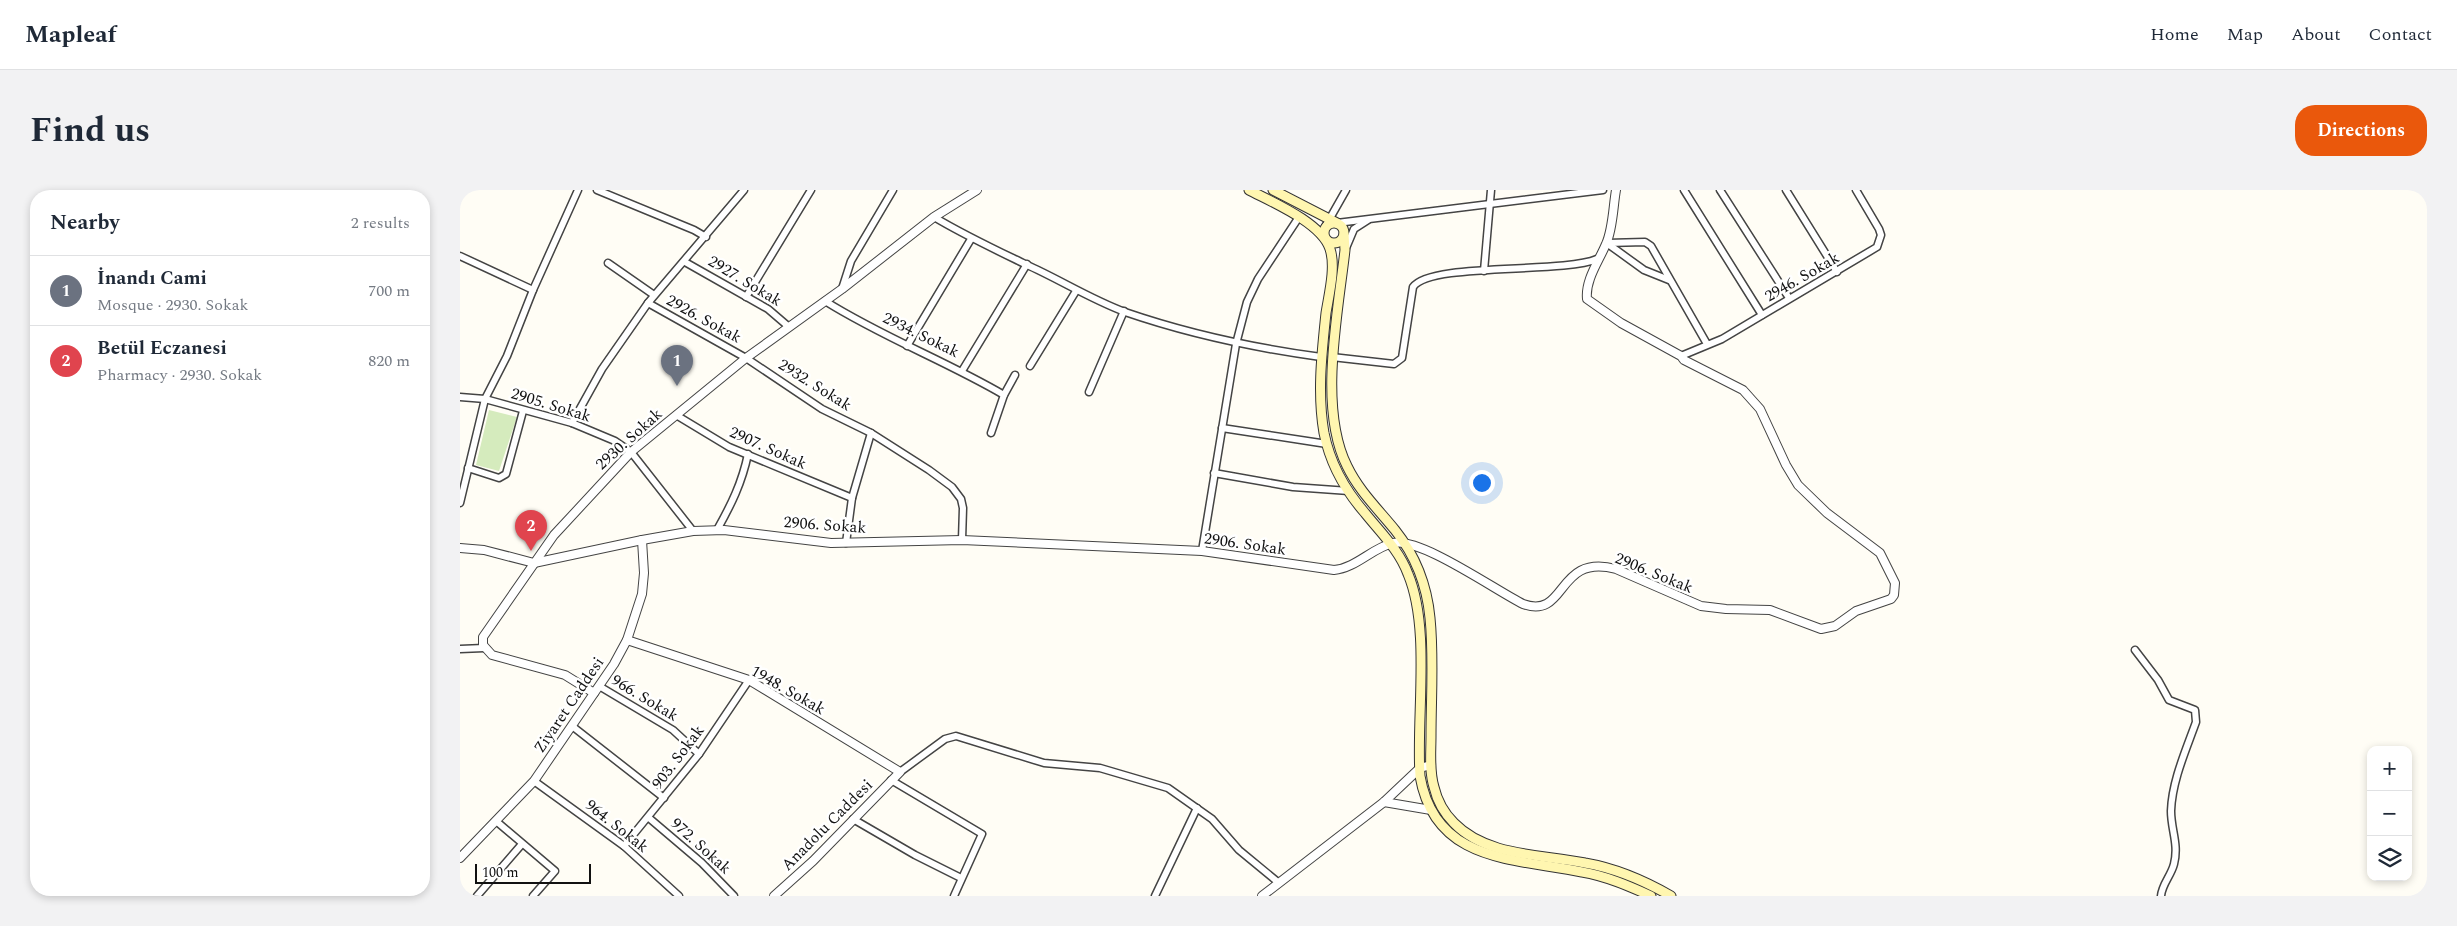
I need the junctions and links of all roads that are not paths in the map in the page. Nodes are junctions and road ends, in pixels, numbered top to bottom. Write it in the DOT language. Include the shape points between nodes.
graph roads {
  1 [pos="578,190"];
  2 [pos="597,190"];
  3 [pos="744,190"];
  4 [pos="812,190"];
  5 [pos="893,190"];
  6 [pos="978,190"];
  7 [pos="1249,190"];
  8 [pos="1346,190"];
  9 [pos="1491,190"];
  10 [pos="1603,190"];
  11 [pos="1616,190"];
  12 [pos="1684,190"];
  13 [pos="1720,190"];
  14 [pos="1786,190"];
  15 [pos="1856,190"];
  16 [pos="1278,191"];
  17 [pos="1490,203"];
  18 [pos="934,217"];
  19 [pos="1299,217"];
  20 [pos="1369,219"];
  21 [pos="1331,223"];
  22 [pos="1354,229"];
  23 [pos="1344,234"];
  24 [pos="706,237"];
  25 [pos="1325,238"];
  26 [pos="971,239"];
  27 [pos="1607,243"];
  28 [pos="1345,250"];
  29 [pos="460,256"];
  30 [pos="1597,259"];
  31 [pos="685,262"];
  32 [pos="608,263"];
  33 [pos="1027,264"];
  34 [pos="1484,271"];
  35 [pos="1837,272"];
  36 [pos="1670,280"];
  37 [pos="842,289"];
  38 [pos="533,290"];
  39 [pos="1076,291"];
  40 [pos="654,295"];
  41 [pos="746,297"];
  42 [pos="1789,298"];
  43 [pos="825,301"];
  44 [pos="648,303"];
  45 [pos="1124,311"];
  46 [pos="1762,315"];
  47 [pos="789,327"];
  48 [pos="1236,344"];
  49 [pos="1707,344"];
  50 [pos="907,346"];
  51 [pos="1681,356"];
  52 [pos="1321,357"];
  53 [pos="746,358"];
  54 [pos="1332,358"];
  55 [pos="1030,366"];
  56 [pos="962,371"];
  57 [pos="1015,376"];
  58 [pos="1089,392"];
  59 [pos="1004,395"];
  60 [pos="460,397"];
  61 [pos="485,399"];
  62 [pos="523,410"];
  63 [pos="676,415"];
  64 [pos="572,424"];
  65 [pos="1222,428"];
  66 [pos="871,434"];
  67 [pos="991,434"];
  68 [pos="1327,444"];
  69 [pos="631,452"];
  70 [pos="748,454"];
  71 [pos="468,468"];
  72 [pos="1214,473"];
  73 [pos="1349,491"];
  74 [pos="852,498"];
  75 [pos="460,503"];
  76 [pos="716,530"];
  77 [pos="693,531"];
  78 [pos="642,540"];
  79 [pos="962,540"];
  80 [pos="1403,541"];
  81 [pos="846,543"];
  82 [pos="1391,544"];
  83 [pos="460,548"];
  84 [pos="1202,551"];
  85 [pos="534,563"];
  86 [pos="626,640"];
  87 [pos="484,648"];
  88 [pos="460,649"];
  89 [pos="2135,650"];
  90 [pos="749,680"];
  91 [pos="599,686"];
  92 [pos="594,693"];
  93 [pos="572,726"];
  94 [pos="699,754"];
  95 [pos="1431,763"];
  96 [pos="1420,765"];
  97 [pos="900,772"];
  98 [pos="891,780"];
  99 [pos="534,781"];
  100 [pos="664,798"];
  101 [pos="1384,802"];
  102 [pos="1197,808"];
  103 [pos="1431,810"];
  104 [pos="649,818"];
  105 [pos="853,819"];
  106 [pos="496,821"];
  107 [pos="522,844"];
  108 [pos="624,846"];
  109 [pos="460,858"];
  110 [pos="961,878"];
  111 [pos="1279,883"];
  112 [pos="477,896"];
  113 [pos="533,896"];
  114 [pos="679,896"];
  115 [pos="734,896"];
  116 [pos="774,896"];
  117 [pos="954,896"];
  118 [pos="1155,896"];
  119 [pos="1262,896"];
  120 [pos="1650,896"];
  121 [pos="1671,896"];
  122 [pos="2161,896"];
  1 -- 38 [label="street"];
  2 -- 24 [label="street"];
  3 -- 24 [label="street"];
  4 -- 41 [label="street"];
  5 -- 37 [label="street" via="851,261"];
  6 -- 18 [label="street, 2930. Sokak"];
  7 -- 19 [label="main road"];
  8 -- 21 [label="street"];
  9 -- 17 [label="street"];
  10 -- 17 [label="street"];
  11 -- 27 [label="street, 2906. Sokak"];
  12 -- 46 [label="street"];
  13 -- 42 [label="street"];
  14 -- 35 [label="street"];
  15 -- 35 [label="street, 2946. Sokak" via="1879,229 1880,241 1872,252"];
  16 -- 21 [label="main road"];
  17 -- 20 [label="street"];
  17 -- 34 [label="street"];
  18 -- 26 [label="street"];
  18 -- 37 [label="street, 2930. Sokak"];
  19 -- 25 [label="main road"];
  19 -- 48 [label="street" via="1258,279 1245,308"];
  20 -- 21 [label="street"];
  20 -- 22 [label="street"];
  21 -- 23 [label="main road" via="1342,227"];
  21 -- 25 [label="main road"];
  22 -- 23 [label="street"];
  22 -- 28 [label="street"];
  23 -- 25 [label="main road" via="1336,243"];
  23 -- 28 [label="main road"];
  24 -- 31 [label="street"];
  25 -- 52 [label="main road" via="1330,249 1331,267"];
  26 -- 33 [label="street"];
  26 -- 50 [label="street"];
  27 -- 30 [label="street, 2906. Sokak"];
  27 -- 36 [label="street" via="1644,270"];
  27 -- 36 [label="street" via="1647,243"];
  28 -- 54 [label="main road"];
  29 -- 38 [label="street"];
  30 -- 34 [label="street"];
  30 -- 51 [label="street, 2906. Sokak" via="1586,293 1587,300 1635,332"];
  31 -- 40 [label="street"];
  31 -- 41 [label="street, 2927. Sokak"];
  32 -- 40 [label="street"];
  33 -- 39 [label="street"];
  33 -- 56 [label="street"];
  34 -- 54 [label="street" via="1458,272 1416,283 1402,358 1397,363"];
  35 -- 42 [label="street, 2946. Sokak"];
  36 -- 49 [label="street"];
  37 -- 43 [label="street, 2930. Sokak"];
  38 -- 61 [label="street" via="507,356"];
  39 -- 45 [label="street"];
  39 -- 55 [label="street"];
  40 -- 44 [label="street"];
  41 -- 47 [label="street, 2927. Sokak" via="768,309"];
  42 -- 46 [label="street, 2946. Sokak"];
  43 -- 47 [label="street, 2930. Sokak"];
  43 -- 50 [label="street, 2934. Sokak"];
  44 -- 53 [label="street, 2926. Sokak"];
  44 -- 64 [label="street" via="602,369"];
  45 -- 48 [label="street"];
  45 -- 58 [label="street"];
  46 -- 49 [label="street, 2946. Sokak" via="1722,339"];
  47 -- 53 [label="street, 2930. Sokak"];
  48 -- 52 [label="street"];
  48 -- 65 [label="street"];
  49 -- 51 [label="street, 2946. Sokak"];
  50 -- 56 [label="street, 2934. Sokak"];
  51 -- 80 [label="street, 2906. Sokak" via="1692,365 1734,384 1748,396 1760,410 1798,485 1827,513 1880,553 1895,583 1891,598 1856,611 1836,626 1821,629 1770,610 1701,606 1602,567 1582,569 1566,582 1552,602 1536,607 1516,601 1443,558"];
  52 -- 68 [label="main road"];
  53 -- 63 [label="street, 2930. Sokak"];
  53 -- 66 [label="street, 2932. Sokak" via="822,409"];
  54 -- 80 [label="main road" via="1334,423 1342,457 1361,490"];
  56 -- 59 [label="street, 2934. Sokak"];
  57 -- 59 [label="street"];
  59 -- 67 [label="street"];
  60 -- 61 [label="street, 2905. Sokak"];
  61 -- 62 [label="street, 2905. Sokak"];
  61 -- 71 [label="street"];
  62 -- 64 [label="street, 2905. Sokak"];
  62 -- 71 [label="street" via="506,474 499,478"];
  63 -- 69 [label="street, 2930. Sokak"];
  63 -- 70 [label="street, 2907. Sokak" via="710,438"];
  64 -- 69 [label="street, 2905. Sokak" via="615,441"];
  65 -- 68 [label="street"];
  65 -- 72 [label="street"];
  66 -- 74 [label="street"];
  66 -- 79 [label="street, 2932. Sokak" via="929,470 956,492 963,508"];
  68 -- 73 [label="main road" via="1335,467"];
  69 -- 77 [label="street"];
  69 -- 85 [label="street, 2930. Sokak" via="554,535"];
  70 -- 74 [label="street, 2907. Sokak"];
  70 -- 76 [label="street" via="735,498"];
  71 -- 75 [label="street"];
  72 -- 73 [label="street" via="1293,487"];
  72 -- 84 [label="street"];
  73 -- 82 [label="main road"];
  74 -- 81 [label="street"];
  76 -- 77 [label="street, 2906. Sokak"];
  76 -- 81 [label="street, 2906. Sokak"];
  77 -- 78 [label="street, 2906. Sokak"];
  78 -- 85 [label="street, 2906. Sokak"];
  78 -- 86 [label="street, Ziyaret Caddesi" via="643,587"];
  79 -- 81 [label="street, 2906. Sokak"];
  79 -- 84 [label="street, 2906. Sokak"];
  80 -- 82 [label="street, 2906. Sokak"];
  80 -- 95 [label="main road" via="1422,580 1430,620"];
  82 -- 84 [label="street, 2906. Sokak" via="1345,568 1334,570"];
  82 -- 96 [label="main road" via="1410,579 1419,621"];
  83 -- 85 [label="street, 2906. Sokak" via="484,550"];
  85 -- 87 [label="street, 2930. Sokak" via="483,637"];
  86 -- 90 [label="street, 1948. Sokak"];
  86 -- 91 [label="street, Ziyaret Caddesi"];
  87 -- 88 [label="street"];
  87 -- 92 [label="street" via="492,655 565,675"];
  89 -- 122 [label="street" via="2170,700 2196,710 2196,722 2174,790 2171,812 2176,840 2174,865 2161,889"];
  90 -- 94 [label="street, 903. Sokak"];
  90 -- 97 [label="street, 1948. Sokak"];
  91 -- 92 [label="street, Ziyaret Caddesi"];
  91 -- 94 [label="street, 966. Sokak" via="673,730"];
  92 -- 93 [label="street, Ziyaret Caddesi"];
  93 -- 99 [label="street, Ziyaret Caddesi"];
  93 -- 100 [label="street"];
  94 -- 100 [label="street, 903. Sokak"];
  95 -- 96 [label="street"];
  95 -- 121 [label="main road" via="1434,787 1445,813 1463,831 1481,842 1596,866"];
  96 -- 101 [label="street"];
  96 -- 103 [label="main road" via="1422,787"];
  97 -- 98 [label="street, Anadolu Caddesi"];
  97 -- 102 [label="street" via="945,739 956,736 1044,763 1087,766 1155,783"];
  98 -- 105 [label="street, Anadolu Caddesi"];
  98 -- 110 [label="street" via="982,834"];
  99 -- 106 [label="street, Ziyaret Caddesi"];
  99 -- 108 [label="street, 964. Sokak"];
  100 -- 104 [label="street, 903. Sokak"];
  101 -- 103 [label="street"];
  101 -- 111 [label="street"];
  102 -- 111 [label="street" via="1212,819 1239,850"];
  102 -- 118 [label="street"];
  103 -- 120 [label="main road" via="1448,832 1478,851 1583,872"];
  104 -- 108 [label="street, 903. Sokak"];
  104 -- 115 [label="street, 972. Sokak" via="702,863"];
  105 -- 110 [label="street"];
  105 -- 116 [label="street, Anadolu Caddesi"];
  106 -- 107 [label="street"];
  106 -- 109 [label="street, Ziyaret Caddesi"];
  107 -- 112 [label="street"];
  107 -- 113 [label="street" via="555,871"];
  108 -- 114 [label="street, 964. Sokak"];
  110 -- 117 [label="street"];
  111 -- 119 [label="street"];
}
